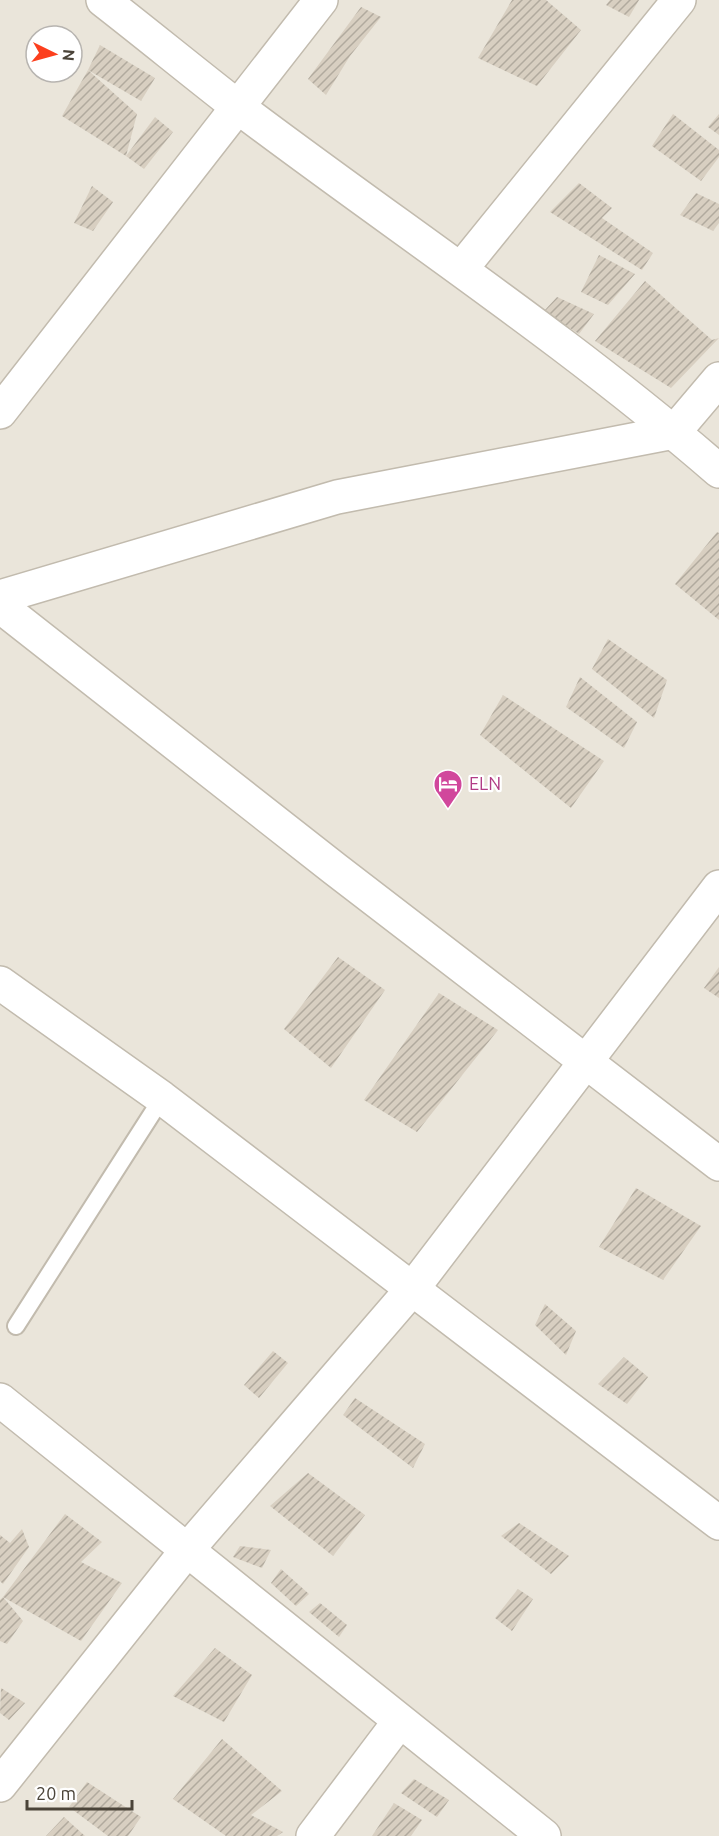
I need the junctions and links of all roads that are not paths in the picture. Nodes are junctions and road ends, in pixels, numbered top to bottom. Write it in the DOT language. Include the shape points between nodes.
graph roads {
  1 [pos="103,0"];
  2 [pos="321,0"];
  3 [pos="679,0"];
  4 [pos="239,107"];
  5 [pos="462,269"];
  6 [pos="719,379"];
  7 [pos="0,412"];
  8 [pos="674,432"];
  9 [pos="719,471"];
  10 [pos="0,597"];
  11 [pos="0,606"];
  12 [pos="719,888"];
  13 [pos="0,983"];
  14 [pos="587,1060"];
  15 [pos="162,1098"];
  16 [pos="719,1164"];
  17 [pos="413,1288"];
  18 [pos="16,1326"];
  19 [pos="0,1400"];
  20 [pos="719,1523"];
  21 [pos="188,1549"];
  22 [pos="399,1722"];
  23 [pos="11,1748"];
  24 [pos="0,1785"];
  25 [pos="313,1836"];
  26 [pos="544,1836"];
  1 -- 4 [label="street"];
  2 -- 4 [label="street"];
  3 -- 5 [label="street"];
  4 -- 5 [label="street"];
  4 -- 7 [label="street"];
  5 -- 8 [label="street"];
  6 -- 8 [label="street"];
  8 -- 9 [label="street"];
  8 -- 10 [label="street" via="337,497"];
  11 -- 14 [label="street" via="335,869"];
  12 -- 14 [label="street"];
  13 -- 15 [label="street"];
  14 -- 16 [label="street"];
  14 -- 17 [label="street"];
  15 -- 17 [label="street"];
  15 -- 18 [label="lane"];
  17 -- 20 [label="street"];
  17 -- 21 [label="street"];
  19 -- 21 [label="street"];
  21 -- 22 [label="street"];
  21 -- 23 [label="street"];
  22 -- 25 [label="street"];
  22 -- 26 [label="street"];
  23 -- 24 [label="street"];
}
